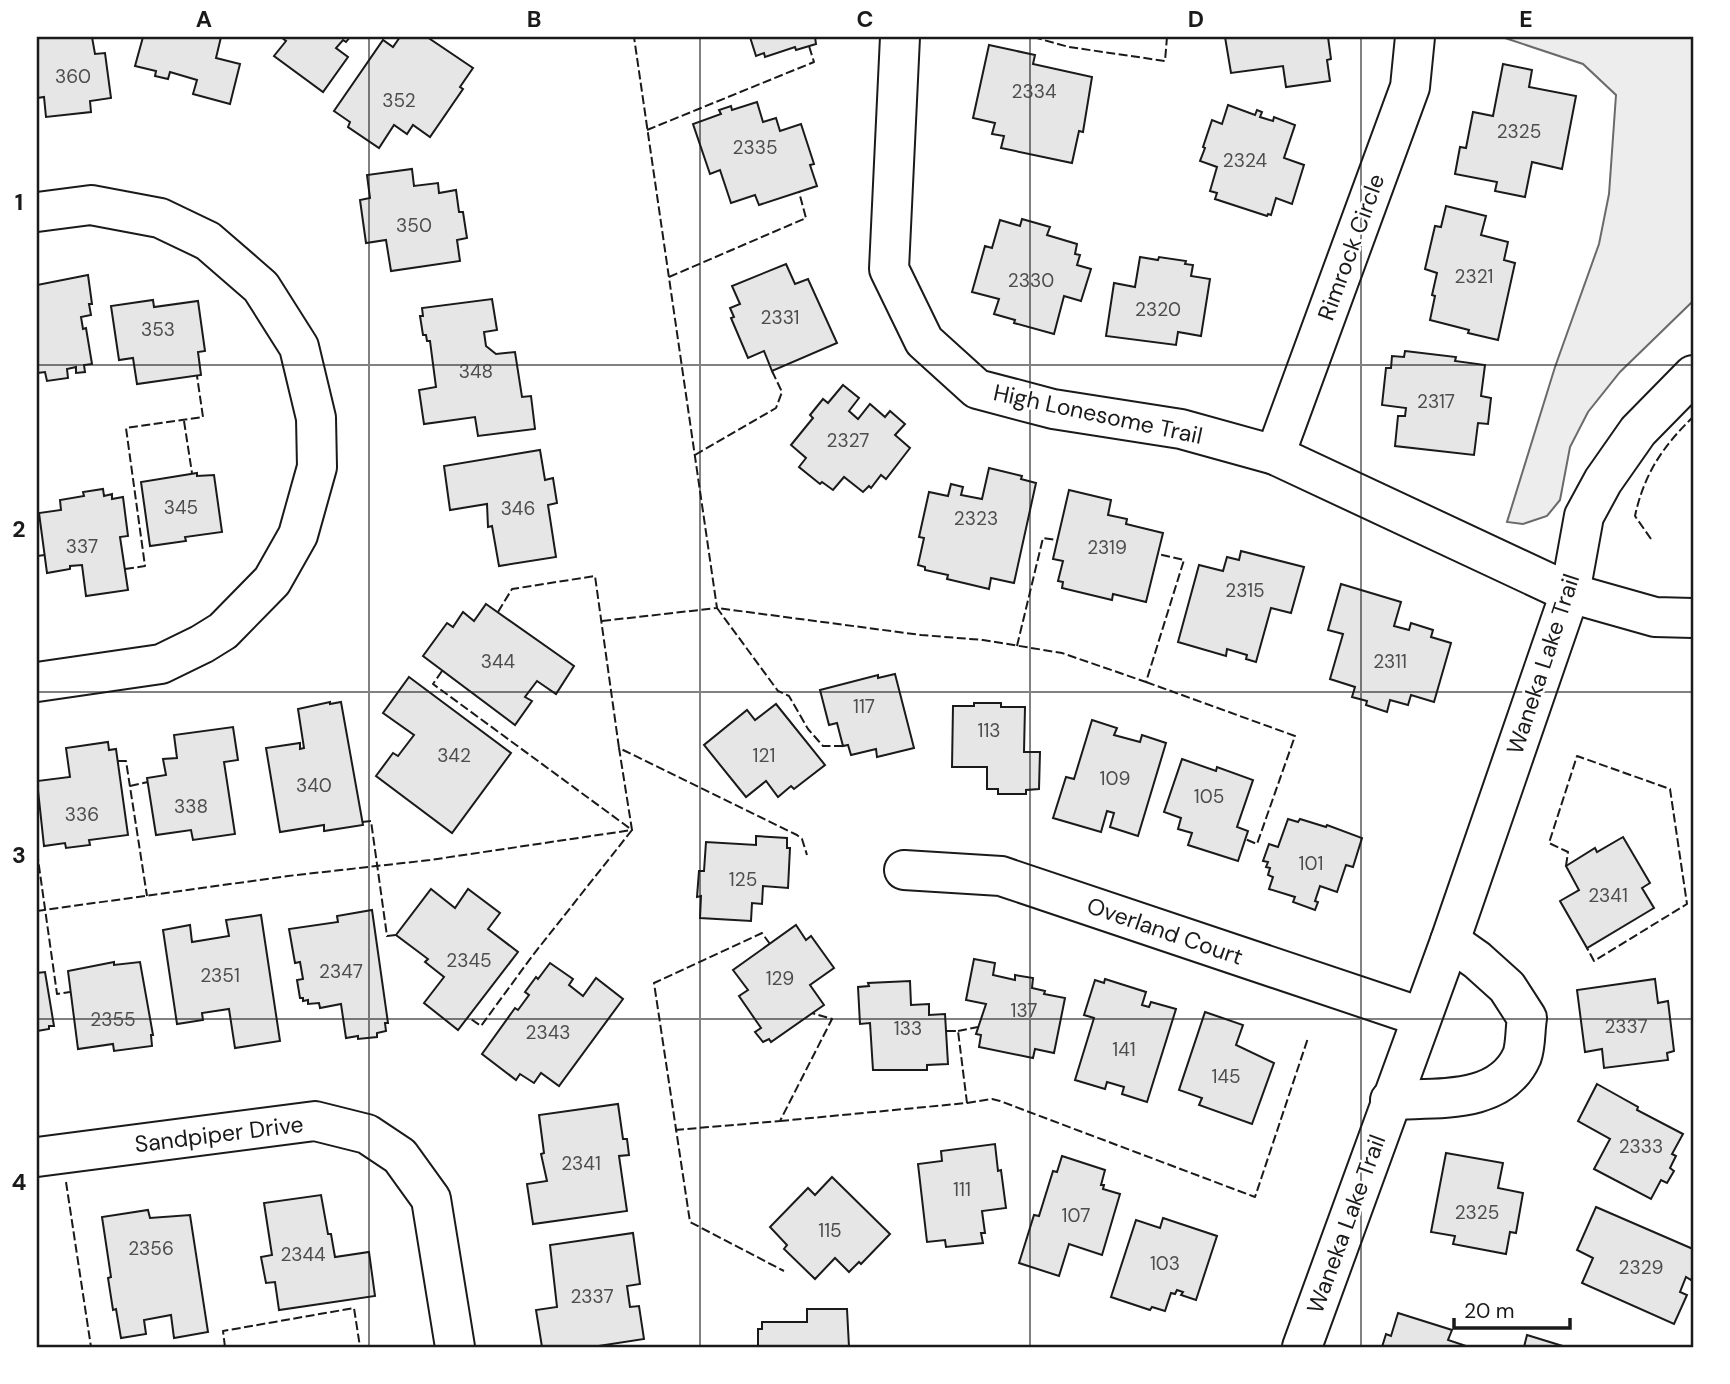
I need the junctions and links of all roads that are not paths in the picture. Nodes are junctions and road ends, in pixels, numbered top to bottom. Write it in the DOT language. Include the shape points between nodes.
graph roads {
  1 [pos="900,37"];
  2 [pos="1415,37"];
  3 [pos="37,212"];
  4 [pos="1693,375"];
  5 [pos="1275,455"];
  6 [pos="1570,593"];
  7 [pos="1693,618"];
  8 [pos="37,682"];
  9 [pos="904,870"];
  10 [pos="1450,941"];
  11 [pos="1422,1017"];
  12 [pos="1390,1100"];
  13 [pos="37,1157"];
  14 [pos="455,1347"];
  15 [pos="1302,1347"];
  1 -- 5 [label="street, High Lonesome Trail" via="890,269 924,341 977,389 1053,409 1181,429"];
  2 -- 5 [label="street, Rimrock Circle" via="1410,87"];
  3 -- 8 [label="street" via="91,205 160,218 208,241 261,287 299,347 316,418 317,455 298,535 272,581 223,631 161,664"];
  4 -- 6 [label="street, Waneka Lake Trail" via="1638,431 1603,481 1584,516"];
  5 -- 6 [label="street, High Lonesome Trail"];
  6 -- 7 [label="street, High Lonesome Trail" via="1656,617"];
  6 -- 10 [label="street, Waneka Lake Trail"];
  9 -- 11 [label="street, Overland Court" via="1001,876"];
  10 -- 11 [label="street, Waneka Lake Trail"];
  10 -- 12 [label="street" via="1507,987 1527,1018 1522,1055 1501,1084 1472,1096"];
  11 -- 12 [label="street, Waneka Lake Trail"];
  12 -- 15 [label="street, Waneka Lake Trail"];
  13 -- 14 [label="street, Sandpiper Drive" via="315,1121 367,1134 400,1157 431,1199"];
}
